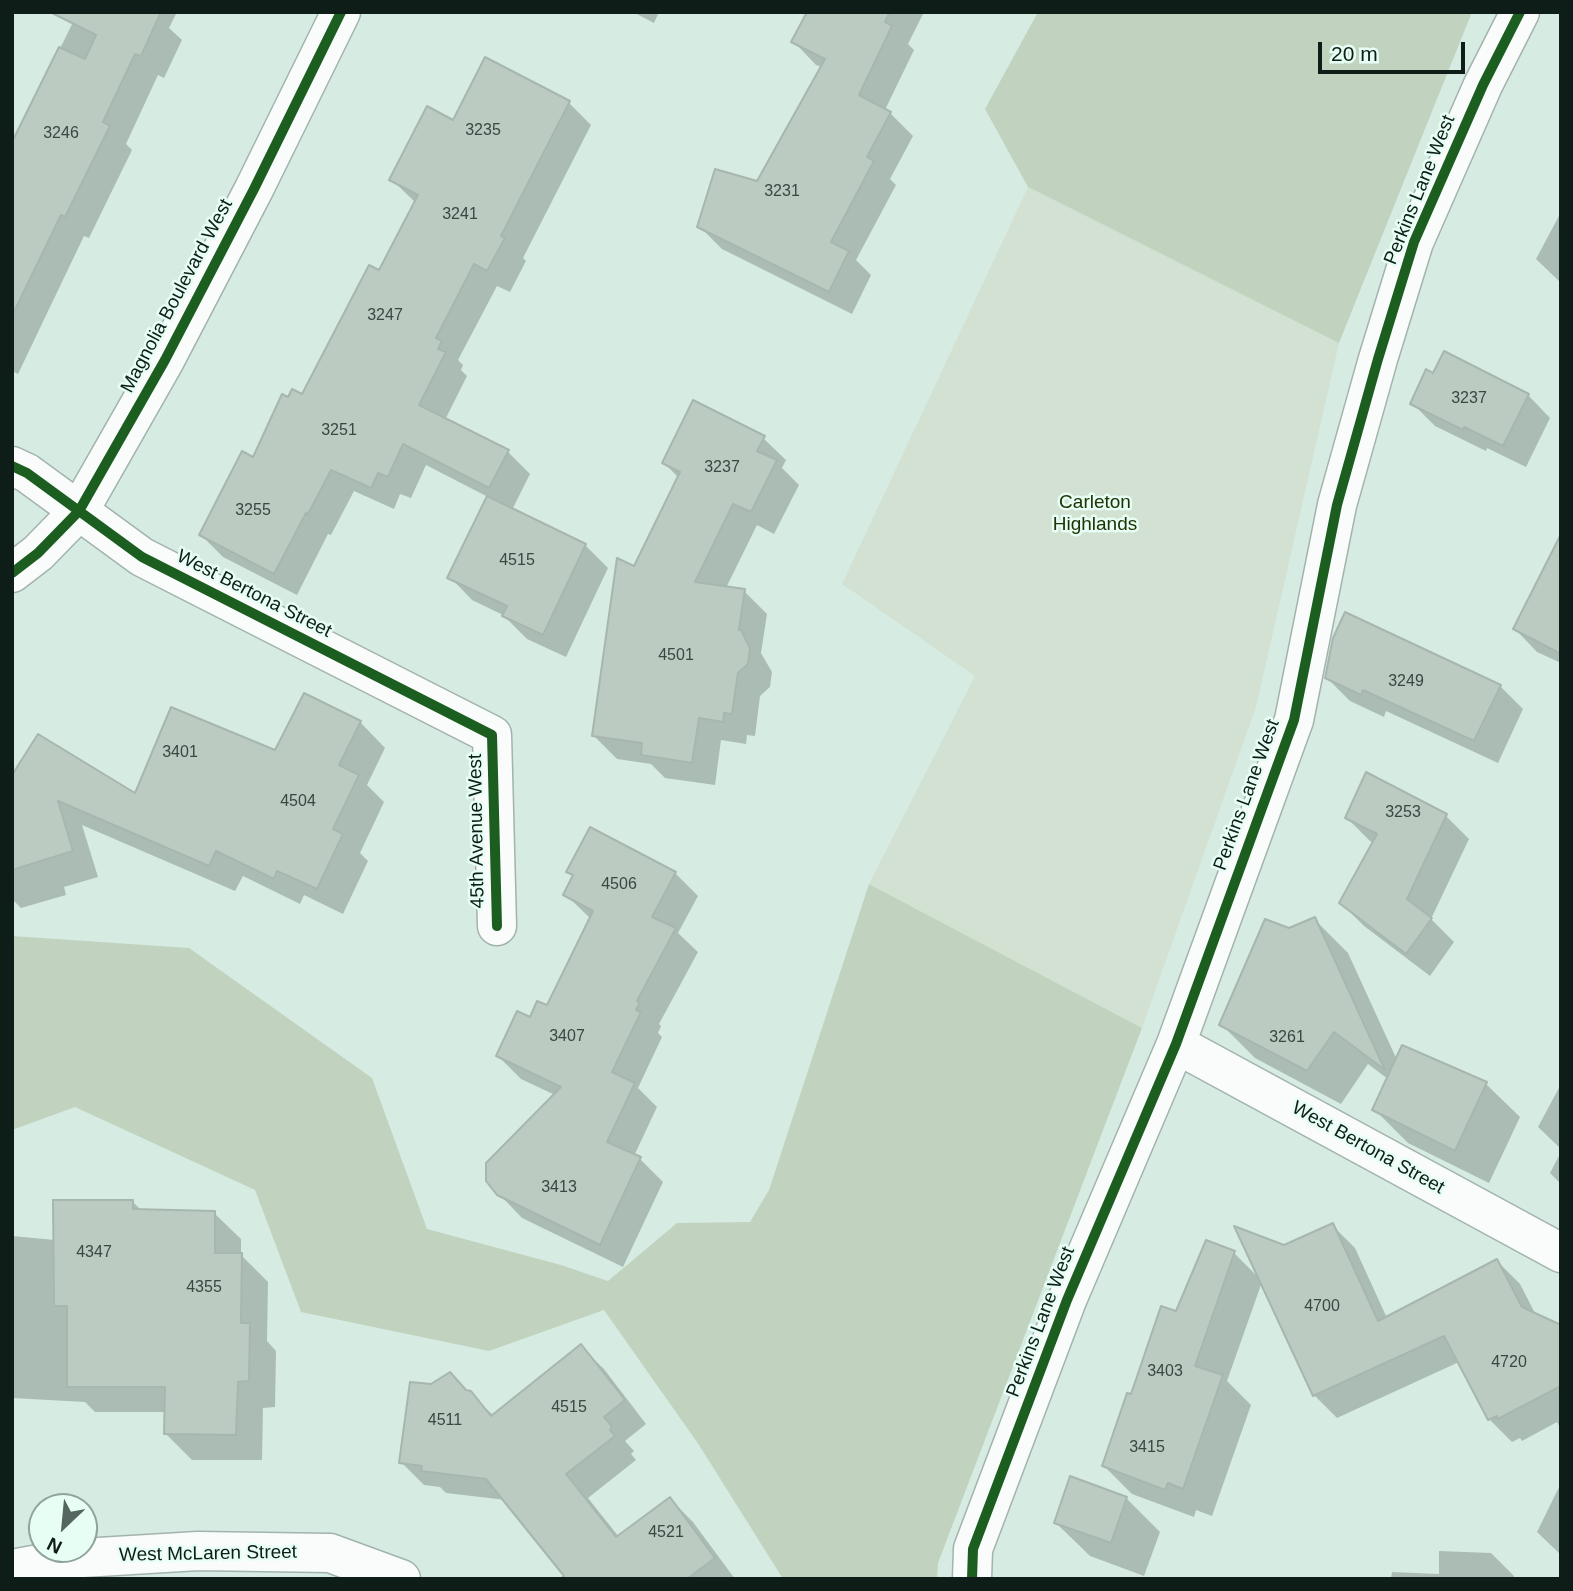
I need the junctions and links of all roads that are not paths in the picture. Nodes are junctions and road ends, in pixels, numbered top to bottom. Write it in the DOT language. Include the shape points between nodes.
graph roads {
  1 [pos="341,12"];
  2 [pos="1520,12"];
  3 [pos="12,466"];
  4 [pos="79,511"];
  5 [pos="12,573"];
  6 [pos="492,735"];
  7 [pos="497,926"];
  8 [pos="1176,1045"];
  9 [pos="1561,1253"];
  10 [pos="12,1570"];
  11 [pos="401,1579"];
  12 [pos="972,1579"];
  1 -- 4 [label="street, Magnolia Boulevard West" via="165,360"];
  2 -- 8 [label="street, Perkins Lane West" via="1414,242 1337,505 1294,720"];
  3 -- 4 [label="street, West Bertona Street"];
  4 -- 5 [label="street, Magnolia Boulevard West"];
  4 -- 6 [label="street, West Bertona Street" via="142,556"];
  6 -- 7 [label="street, 45th Avenue West"];
  8 -- 9 [label="street, West Bertona Street"];
  8 -- 12 [label="street, Perkins Lane West" via="1067,1300 973,1549"];
  10 -- 11 [label="street, West McLaren Street" via="66,1559 198,1551 330,1553"];
}
